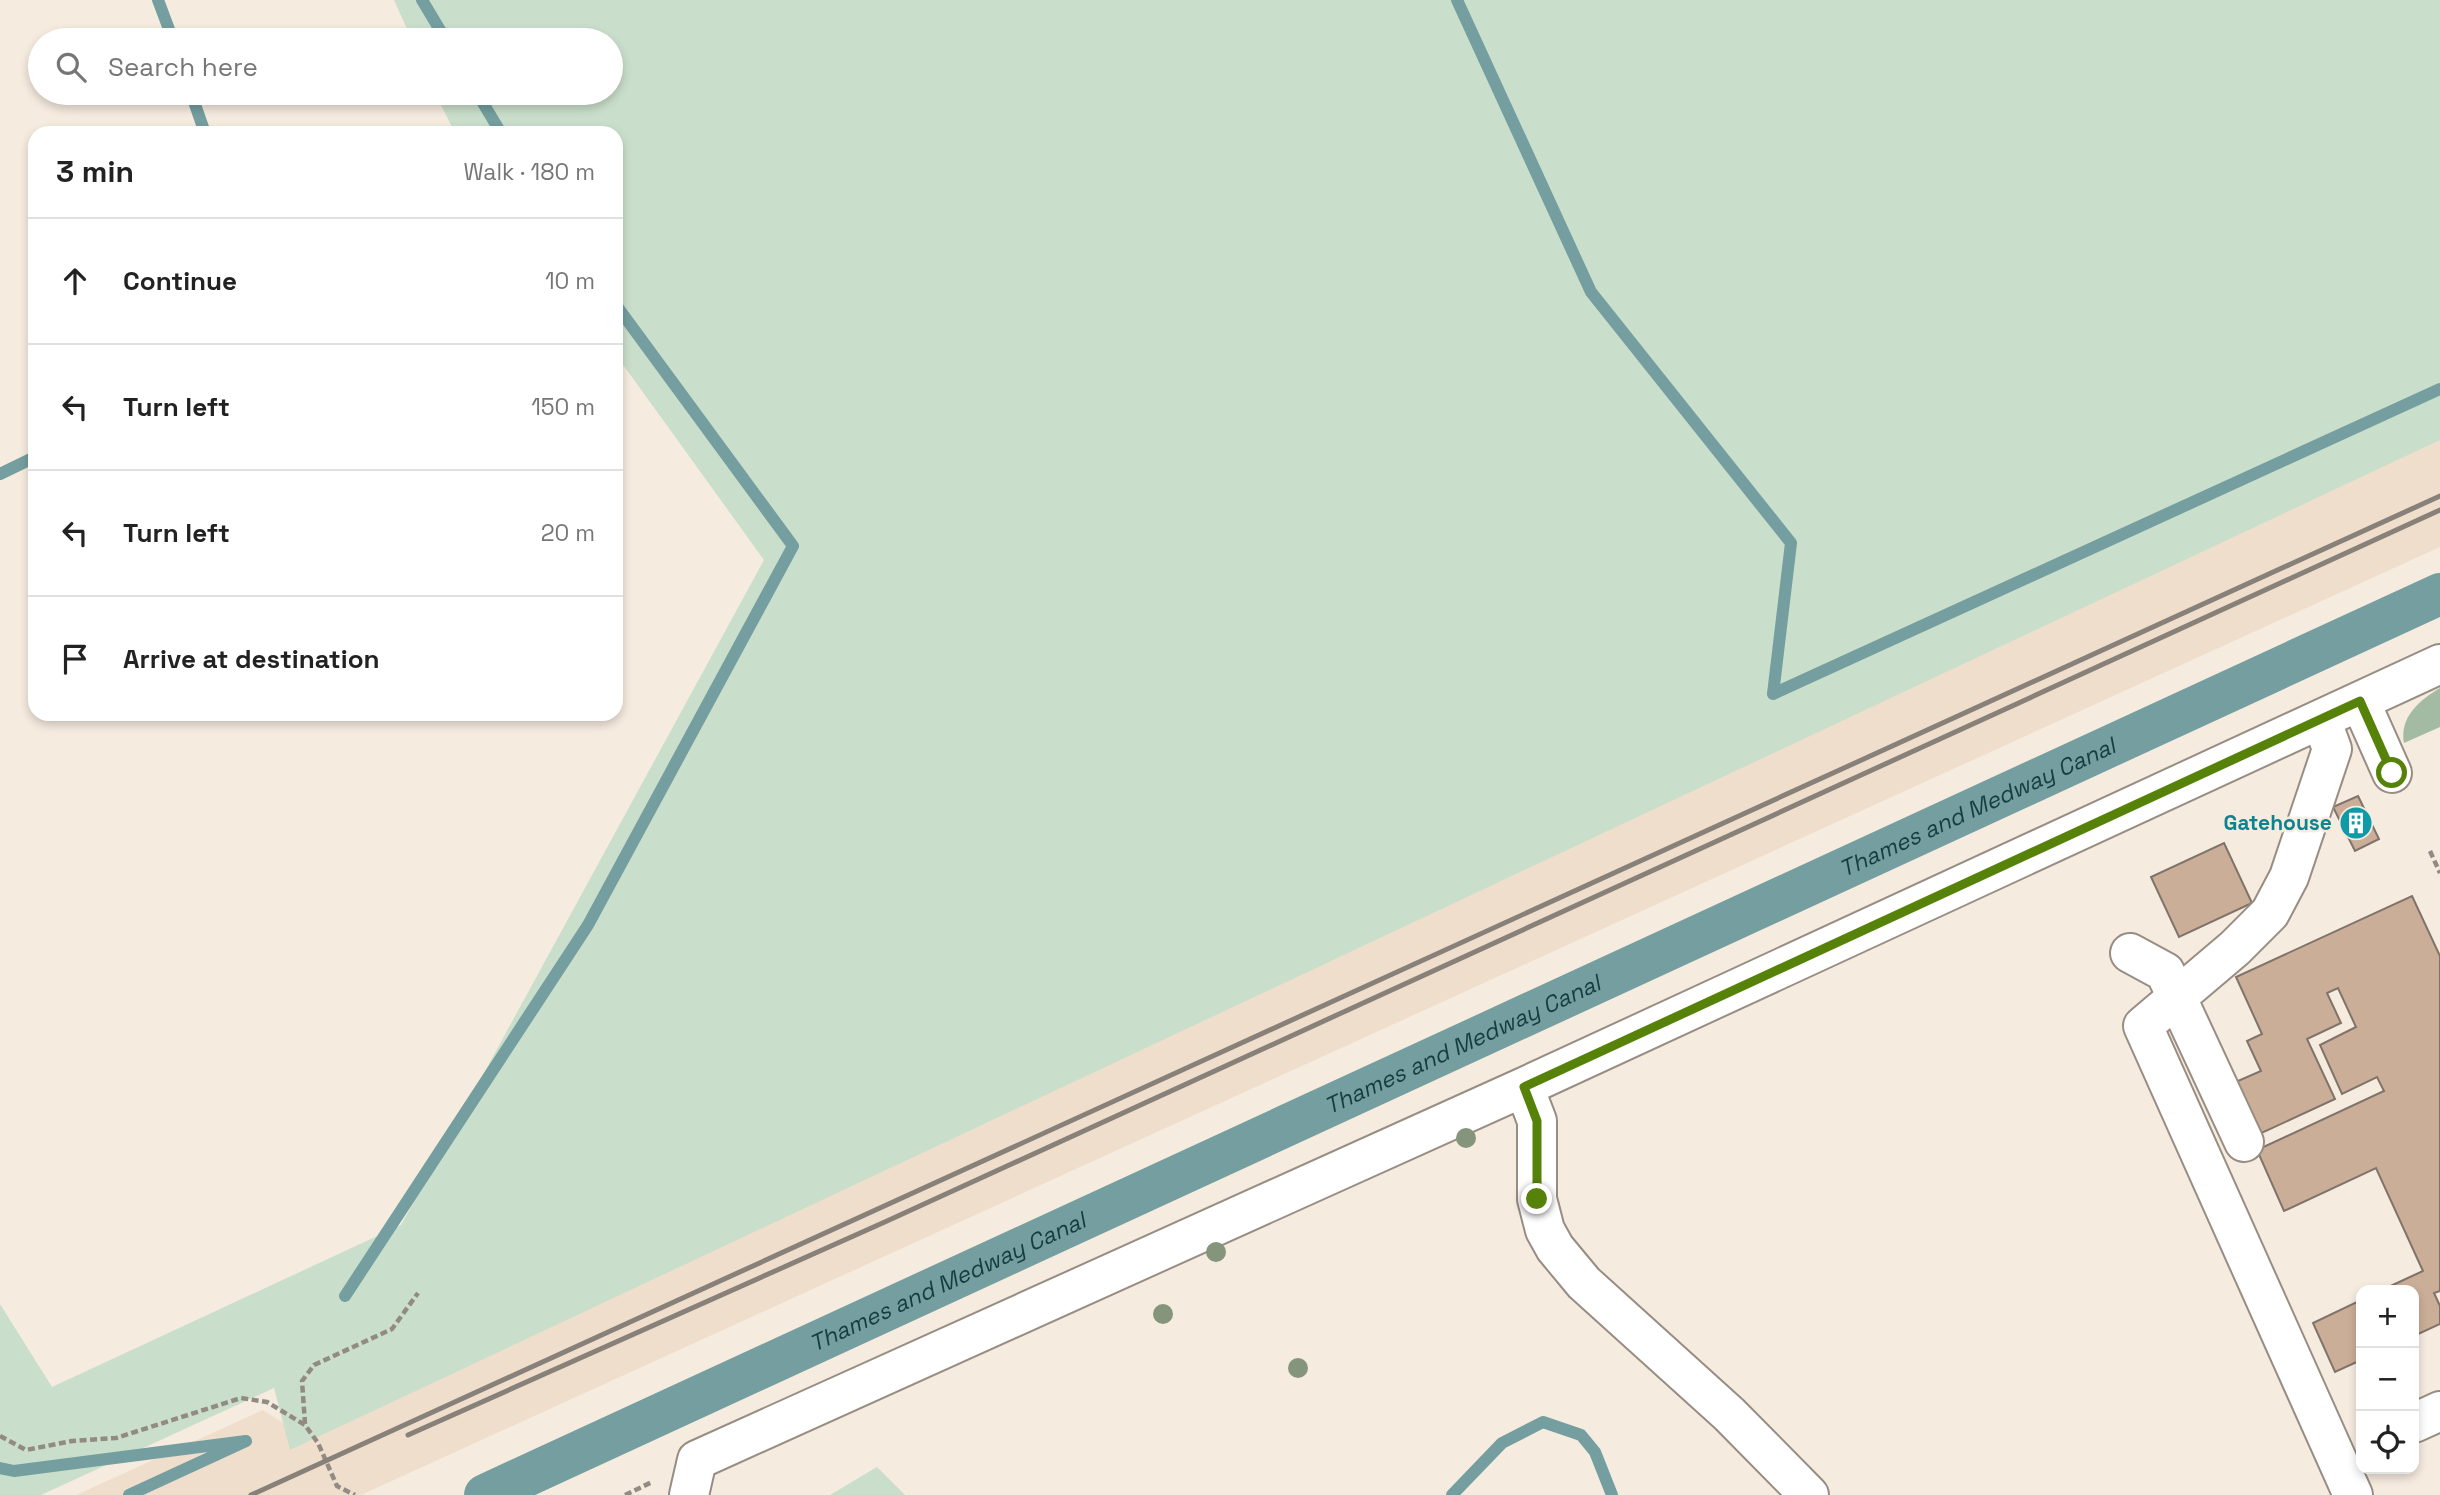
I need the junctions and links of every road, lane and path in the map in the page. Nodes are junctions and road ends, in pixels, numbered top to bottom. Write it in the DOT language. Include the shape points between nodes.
graph roads {
  1 [pos="2440,664"];
  2 [pos="2360,701"];
  3 [pos="2321,719"];
  4 [pos="2392,773"];
  5 [pos="2430,851"];
  6 [pos="2440,873"];
  7 [pos="2130,953"];
  8 [pos="2176,998"];
  9 [pos="1524,1087"];
  10 [pos="2244,1142"];
  11 [pos="418,1293"];
  12 [pos="2440,1411"];
  13 [pos="2419,1421"];
  14 [pos="305,1425"];
  15 [pos="0,1436"];
  16 [pos="2349,1453"];
  17 [pos="355,1495"];
  18 [pos="689,1495"];
  19 [pos="1809,1495"];
  20 [pos="2353,1495"];
  1 -- 2 [label="lane"];
  2 -- 3 [label="lane"];
  2 -- 4 [label="lane"];
  3 -- 8 [label="lane" via="2332,748 2288,877 2270,913"];
  3 -- 9 [label="lane"];
  5 -- 6 [label="path"];
  7 -- 8 [label="lane" via="2165,972"];
  8 -- 10 [label="lane"];
  8 -- 16 [label="lane" via="2143,1026"];
  9 -- 18 [label="lane" via="697,1460"];
  9 -- 19 [label="lane" via="1537,1121 1537,1199 1545,1230 1560,1255 1584,1283"];
  11 -- 14 [label="path" via="392,1329 314,1365 302,1381"];
  12 -- 13 [label="lane"];
  14 -- 15 [label="path" via="267,1402 240,1398 116,1438 26,1450"];
  14 -- 17 [label="path" via="337,1486"];
  16 -- 20 [label="lane"];
}
